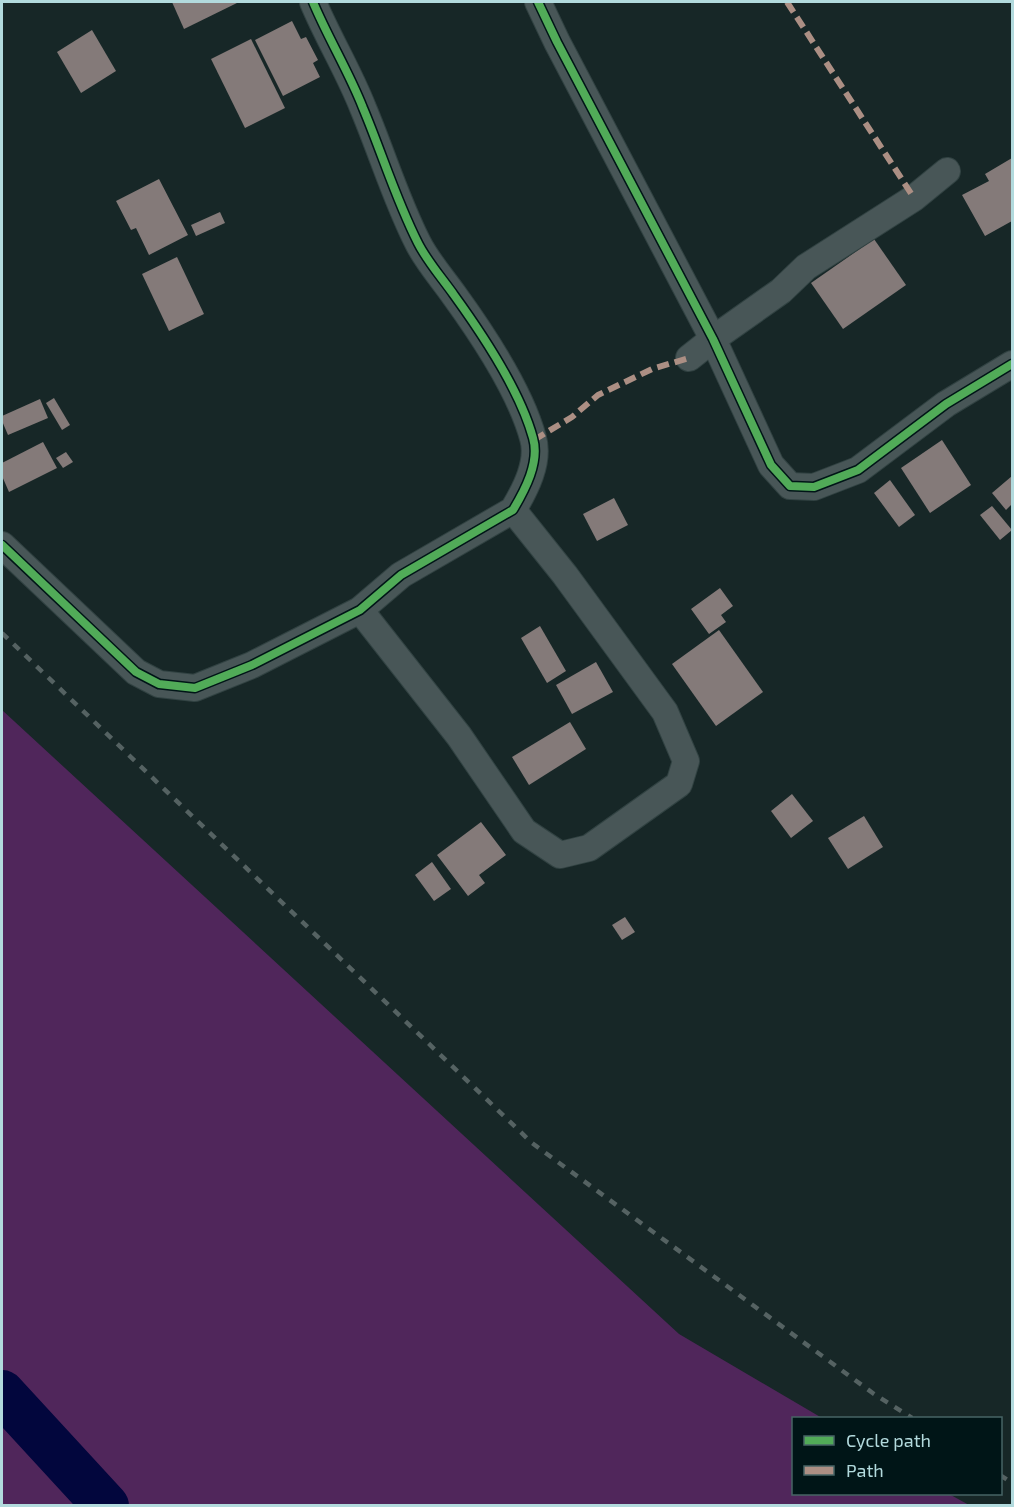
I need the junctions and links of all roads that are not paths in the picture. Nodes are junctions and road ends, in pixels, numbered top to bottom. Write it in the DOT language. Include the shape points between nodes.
graph roads {
  1 [pos="313,2"];
  2 [pos="538,2"];
  3 [pos="947,171"];
  4 [pos="713,339"];
  5 [pos="689,358"];
  6 [pos="1012,364"];
  7 [pos="513,510"];
  8 [pos="2,545"];
  9 [pos="360,610"];
  1 -- 7 [label="street" via="363,106 418,245 478,328 505,374 534,440 533,468"];
  2 -- 4 [label="street"];
  3 -- 4 [label="street" via="914,198 806,267 781,291"];
  4 -- 5 [label="street"];
  4 -- 6 [label="street" via="771,465 790,486 814,487 858,470 946,404"];
  7 -- 9 [label="street" via="401,575"];
  7 -- 9 [label="street" via="665,712 686,761 679,784 590,848 560,855 524,831 459,736"];
  8 -- 9 [label="street" via="136,672 159,684 195,688 252,665"];
}
